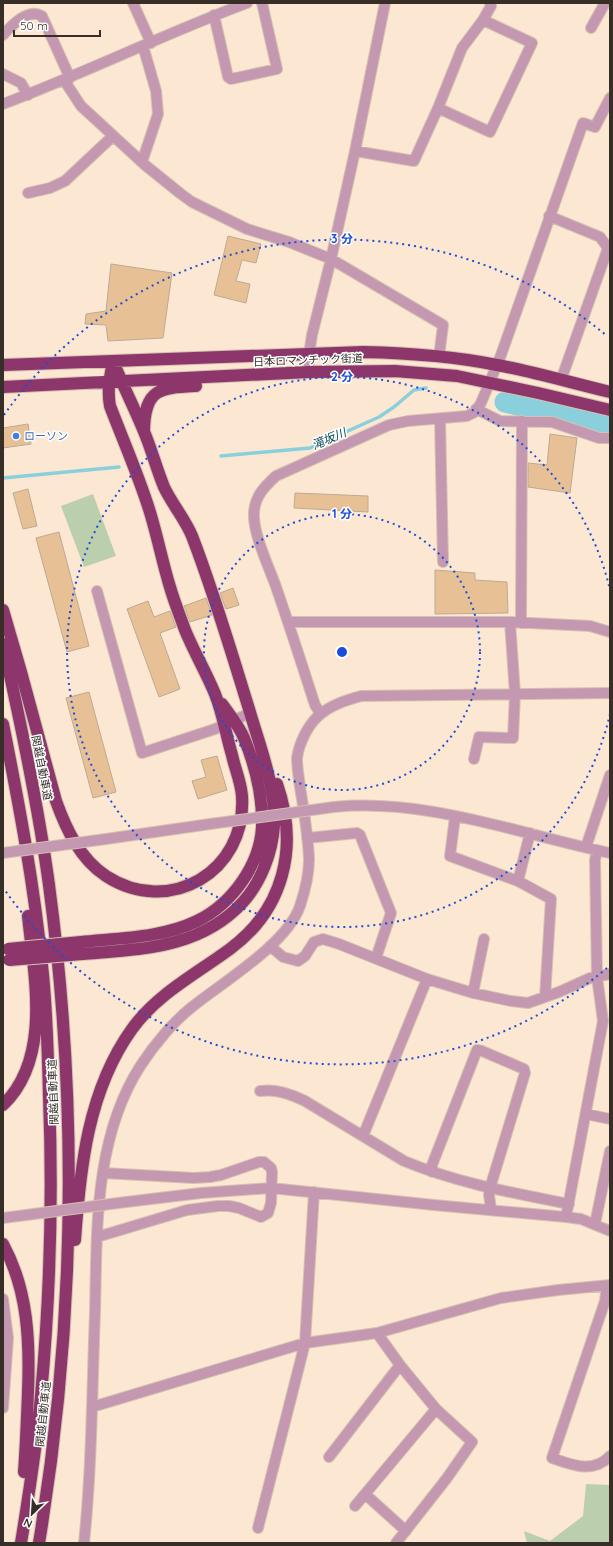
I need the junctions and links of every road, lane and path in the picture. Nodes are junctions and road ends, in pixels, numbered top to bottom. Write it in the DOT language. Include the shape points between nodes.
graph roads {
  1 [pos="133,3"];
  2 [pos="246,3"];
  3 [pos="262,3"];
  4 [pos="385,3"];
  5 [pos="490,3"];
  6 [pos="605,3"];
  7 [pos="214,15"];
  8 [pos="483,20"];
  9 [pos="591,28"];
  10 [pos="3,35"];
  11 [pos="147,44"];
  12 [pos="3,74"];
  13 [pos="67,79"];
  14 [pos="28,95"];
  15 [pos="610,98"];
  16 [pos="3,104"];
  17 [pos="438,108"];
  18 [pos="113,136"];
  19 [pos="355,150"];
  20 [pos="142,162"];
  21 [pos="28,193"];
  22 [pos="549,216"];
  23 [pos="331,259"];
  24 [pos="309,354"];
  25 [pos="439,357"];
  26 [pos="113,361"];
  27 [pos="3,365"];
  28 [pos="497,365"];
  29 [pos="309,372"];
  30 [pos="254,375"];
  31 [pos="561,380"];
  32 [pos="122,381"];
  33 [pos="108,382"];
  34 [pos="490,382"];
  35 [pos="3,387"];
  36 [pos="610,392"];
  37 [pos="476,409"];
  38 [pos="610,410"];
  39 [pos="440,419"];
  40 [pos="522,421"];
  41 [pos="144,432"];
  42 [pos="610,438"];
  43 [pos="443,562"];
  44 [pos="97,591"];
  45 [pos="3,610"];
  46 [pos="288,622"];
  47 [pos="510,622"];
  48 [pos="521,623"];
  49 [pos="610,632"];
  50 [pos="3,644"];
  51 [pos="610,693"];
  52 [pos="515,694"];
  53 [pos="250,713"];
  54 [pos="320,713"];
  55 [pos="229,723"];
  56 [pos="3,724"];
  57 [pos="3,731"];
  58 [pos="262,750"];
  59 [pos="474,759"];
  60 [pos="610,775"];
  61 [pos="455,817"];
  62 [pos="530,833"];
  63 [pos="307,838"];
  64 [pos="586,847"];
  65 [pos="597,850"];
  66 [pos="610,852"];
  67 [pos="3,853"];
  68 [pos="518,881"];
  69 [pos="484,939"];
  70 [pos="270,946"];
  71 [pos="82,948"];
  72 [pos="6,955"];
  73 [pos="376,958"];
  74 [pos="610,974"];
  75 [pos="597,977"];
  76 [pos="427,979"];
  77 [pos="473,993"];
  78 [pos="545,997"];
  79 [pos="606,1017"];
  80 [pos="260,1091"];
  81 [pos="3,1105"];
  82 [pos="586,1114"];
  83 [pos="610,1119"];
  84 [pos="363,1136"];
  85 [pos="610,1151"];
  86 [pos="432,1172"];
  87 [pos="103,1173"];
  88 [pos="271,1188"];
  89 [pos="490,1188"];
  90 [pos="314,1192"];
  91 [pos="569,1204"];
  92 [pos="490,1209"];
  93 [pos="566,1217"];
  94 [pos="3,1218"];
  95 [pos="595,1224"];
  96 [pos="610,1231"];
  97 [pos="97,1237"];
  98 [pos="3,1244"];
  99 [pos="609,1286"];
  100 [pos="3,1299"];
  101 [pos="377,1333"];
  102 [pos="305,1343"];
  103 [pos="400,1365"];
  104 [pos="59,1396"];
  105 [pos="92,1407"];
  106 [pos="3,1408"];
  107 [pos="436,1409"];
  108 [pos="610,1456"];
  109 [pos="329,1457"];
  110 [pos="365,1494"];
  111 [pos="355,1506"];
  112 [pos="258,1528"];
  113 [pos="406,1531"];
  114 [pos="20,1543"];
  115 [pos="39,1543"];
  116 [pos="84,1543"];
  117 [pos="396,1543"];
  1 -- 11 [label="street"];
  2 -- 7 [label="street"];
  3 -- 7 [label="street" via="277,69 231,79 228,76"];
  4 -- 19 [label="street"];
  5 -- 8 [label="street" via="491,6"];
  6 -- 9 [label="street"];
  7 -- 11 [label="street"];
  8 -- 17 [label="street" via="462,48"];
  8 -- 17 [label="street" via="532,43 490,132"];
  10 -- 13 [label="street" via="15,22 32,14 42,16"];
  11 -- 13 [label="street"];
  11 -- 20 [label="street" via="158,114"];
  12 -- 14 [label="street" via="22,83"];
  13 -- 14 [label="street"];
  13 -- 18 [label="street" via="81,106"];
  14 -- 16 [label="street"];
  15 -- 22 [label="street" via="595,127 583,123"];
  17 -- 19 [label="street" via="414,161"];
  18 -- 20 [label="street"];
  18 -- 21 [label="street" via="66,181"];
  19 -- 23 [label="street"];
  20 -- 23 [label="street" via="205,210 247,229 290,242"];
  22 -- 28 [label="street"];
  22 -- 31 [label="street" via="600,237 608,248"];
  23 -- 24 [label="street"];
  23 -- 25 [label="street" via="443,325"];
  24 -- 25 [label="highway, 日本ロマンチック街道" via="363,352"];
  24 -- 26 [label="highway, 日本ロマンチック街道"];
  24 -- 29 [label="street"];
  25 -- 28 [label="highway, 日本ロマンチック街道"];
  26 -- 27 [label="highway, 日本ロマンチック街道"];
  26 -- 32 [label="highway"];
  26 -- 33 [label="highway"];
  28 -- 31 [label="highway, 日本ロマンチック街道"];
  28 -- 34 [label="street"];
  29 -- 30 [label="highway, 日本ロマンチック街道"];
  29 -- 34 [label="highway, 日本ロマンチック街道" via="418,372"];
  30 -- 32 [label="highway, 日本ロマンチック街道"];
  30 -- 41 [label="highway" via="237,382 169,387 161,390 146,409"];
  31 -- 36 [label="highway, 日本ロマンチック街道"];
  32 -- 33 [label="highway, 日本ロマンチック街道"];
  32 -- 41 [label="highway"];
  33 -- 35 [label="highway, 日本ロマンチック街道"];
  33 -- 55 [label="highway" via="110,406 149,508 170,587 186,632"];
  34 -- 37 [label="street"];
  34 -- 38 [label="highway, 日本ロマンチック街道"];
  37 -- 39 [label="street" via="466,416"];
  37 -- 40 [label="street" via="500,421"];
  39 -- 43 [label="street"];
  39 -- 46 [label="street" via="408,420 389,424 276,476 263,488 256,499 254,514 257,534"];
  40 -- 42 [label="street" via="552,422 599,438"];
  40 -- 48 [label="street"];
  41 -- 53 [label="highway" via="164,488 191,534 222,621"];
  44 -- 55 [label="street" via="142,753"];
  45 -- 55 [label="highway" via="63,821 83,854 93,865 120,883 151,892 183,888 210,873 230,850 239,824 242,795"];
  46 -- 47 [label="street"];
  46 -- 54 [label="street" via="315,706"];
  47 -- 48 [label="street"];
  47 -- 52 [label="street"];
  48 -- 49 [label="street" via="590,626"];
  50 -- 104 [label="highway, 関越自動車道" via="49,884 64,1039 68,1221"];
  51 -- 52 [label="street"];
  52 -- 54 [label="street" via="361,696"];
  52 -- 59 [label="street" via="513,738 479,736"];
  53 -- 55 [label="street"];
  53 -- 58 [label="highway"];
  54 -- 63 [label="street" via="308,729 299,748 297,761"];
  55 -- 71 [label="highway" via="244,737 260,791 261,808 262,828 259,844 247,874 238,888 226,902 212,912 181,928"];
  56 -- 114 [label="highway, 関越自動車道" via="32,884 42,966 51,1138 48,1298 42,1390"];
  57 -- 81 [label="highway" via="34,973 36,1024 25,1075"];
  58 -- 71 [label="highway" via="272,791 274,826 260,876 243,902 205,931 179,942 140,949"];
  58 -- 104 [label="highway" via="277,786 286,825 287,844 281,879 268,909 258,923 235,945 163,996 146,1012 132,1029 111,1065 96,1104 84,1152"];
  60 -- 64 [label="street"];
  61 -- 62 [label="street"];
  61 -- 67 [label="street, bridge" via="390,806 334,807"];
  61 -- 68 [label="street" via="450,856"];
  62 -- 64 [label="street"];
  62 -- 68 [label="street"];
  63 -- 70 [label="street" via="309,861 299,909 285,931"];
  63 -- 73 [label="street" via="357,833 360,835 391,914"];
  64 -- 65 [label="street"];
  65 -- 66 [label="street"];
  65 -- 75 [label="street"];
  68 -- 78 [label="street" via="551,899"];
  69 -- 77 [label="street"];
  70 -- 73 [label="street" via="283,957 298,961 305,956 314,942 323,939"];
  70 -- 87 [label="street" via="190,1009 141,1065 118,1111 108,1141"];
  71 -- 72 [label="highway, bridge"];
  73 -- 76 [label="street"];
  74 -- 75 [label="street"];
  75 -- 78 [label="street"];
  75 -- 79 [label="street"];
  76 -- 77 [label="street"];
  76 -- 84 [label="street"];
  77 -- 78 [label="street" via="528,1003"];
  79 -- 82 [label="street"];
  80 -- 84 [label="street" via="290,1094"];
  82 -- 83 [label="street"];
  82 -- 91 [label="street"];
  84 -- 86 [label="street" via="404,1161"];
  85 -- 95 [label="street"];
  86 -- 89 [label="street"];
  86 -- 89 [label="street" via="432,1165 477,1050 482,1051 524,1069 525,1073"];
  87 -- 88 [label="street" via="210,1177 264,1162 271,1168"];
  87 -- 97 [label="street"];
  88 -- 90 [label="street"];
  88 -- 94 [label="street, bridge" via="214,1191"];
  88 -- 97 [label="street" via="270,1208 265,1216 261,1217 234,1207 218,1206 187,1210"];
  89 -- 91 [label="street"];
  89 -- 92 [label="street"];
  90 -- 92 [label="street"];
  90 -- 102 [label="street"];
  91 -- 93 [label="street"];
  92 -- 93 [label="street"];
  93 -- 95 [label="street"];
  95 -- 96 [label="street"];
  97 -- 105 [label="street"];
  98 -- 114 [label="highway" via="21,1287 30,1360"];
  99 -- 101 [label="street" via="501,1298"];
  99 -- 108 [label="street" via="552,1458 584,1466 603,1462"];
  100 -- 106 [label="street" via="8,1338"];
  101 -- 102 [label="street"];
  101 -- 103 [label="street"];
  102 -- 105 [label="street"];
  102 -- 112 [label="street"];
  103 -- 107 [label="street"];
  103 -- 109 [label="street"];
  104 -- 115 [label="highway, 関越自動車道"];
  105 -- 116 [label="street" via="89,1496"];
  107 -- 110 [label="street"];
  107 -- 113 [label="street" via="472,1442"];
  110 -- 111 [label="street"];
  110 -- 113 [label="street"];
  113 -- 117 [label="street"];
}
